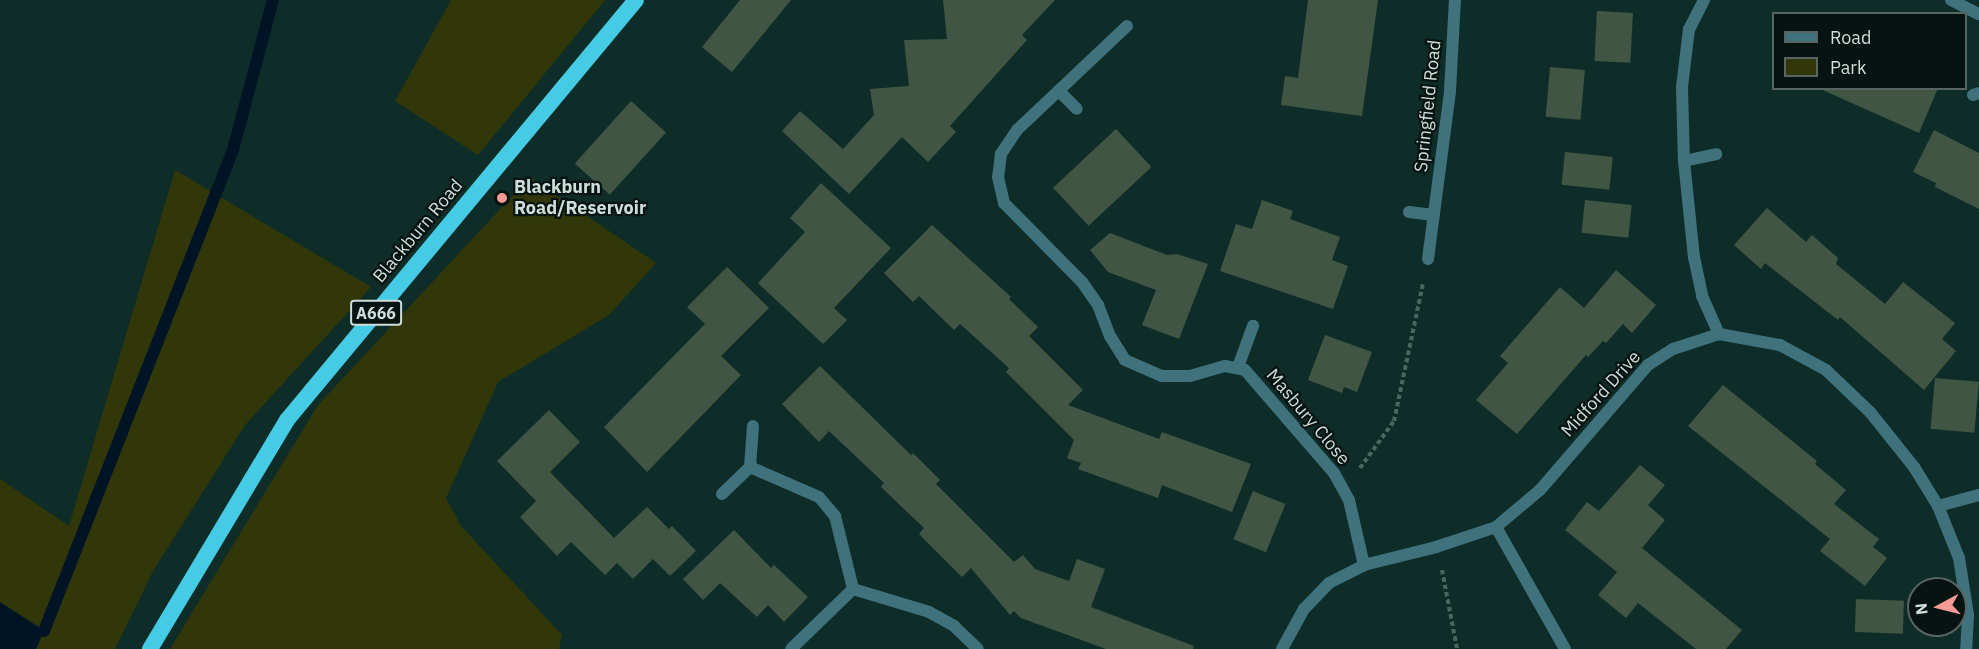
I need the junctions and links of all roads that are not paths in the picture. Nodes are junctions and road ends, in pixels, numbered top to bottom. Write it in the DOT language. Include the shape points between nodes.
graph roads {
  1 [pos="636,0"];
  2 [pos="1455,0"];
  3 [pos="1704,0"];
  4 [pos="1951,0"];
  5 [pos="1979,14"];
  6 [pos="1127,26"];
  7 [pos="1059,91"];
  8 [pos="1077,109"];
  9 [pos="1716,154"];
  10 [pos="1684,161"];
  11 [pos="1409,212"];
  12 [pos="1434,215"];
  13 [pos="1428,259"];
  14 [pos="1253,326"];
  15 [pos="1719,334"];
  16 [pos="1238,367"];
  17 [pos="753,426"];
  18 [pos="750,467"];
  19 [pos="722,494"];
  20 [pos="1979,495"];
  21 [pos="1938,506"];
  22 [pos="1496,527"];
  23 [pos="1364,565"];
  24 [pos="853,589"];
  25 [pos="150,649"];
  26 [pos="791,649"];
  27 [pos="978,649"];
  28 [pos="1282,649"];
  29 [pos="1565,649"];
  30 [pos="1966,649"];
  1 -- 25 [label="highway, Blackburn Road / A666" via="287,420"];
  2 -- 12 [label="street, Springfield Road" via="1450,91"];
  3 -- 10 [label="street" via="1689,29 1682,87"];
  4 -- 5 [label="street"];
  6 -- 7 [label="street, Masbury Close"];
  7 -- 8 [label="street"];
  7 -- 16 [label="street, Masbury Close" via="1017,130 1001,154 998,177 1004,203 1082,282 1125,360 1162,376 1190,376 1225,366"];
  9 -- 10 [label="street"];
  10 -- 15 [label="street" via="1698,277"];
  11 -- 12 [label="street"];
  12 -- 13 [label="street, Springfield Road"];
  14 -- 16 [label="street, Masbury Close"];
  15 -- 21 [label="street, Midford Drive" via="1780,345 1826,370 1870,412 1914,466"];
  15 -- 22 [label="street, Midford Drive" via="1673,349 1648,365 1540,489"];
  16 -- 23 [label="street, Masbury Close" via="1245,370 1334,473 1350,500"];
  17 -- 18 [label="street"];
  18 -- 19 [label="street"];
  18 -- 24 [label="street" via="819,497 835,516"];
  20 -- 21 [label="street"];
  21 -- 30 [label="street, Midford Drive" via="1959,558 1968,615"];
  22 -- 23 [label="street, Midford Drive"];
  22 -- 29 [label="street"];
  23 -- 28 [label="street, Midford Drive" via="1329,583 1304,609"];
  24 -- 26 [label="street"];
  24 -- 27 [label="street" via="929,612 954,627"];
}
